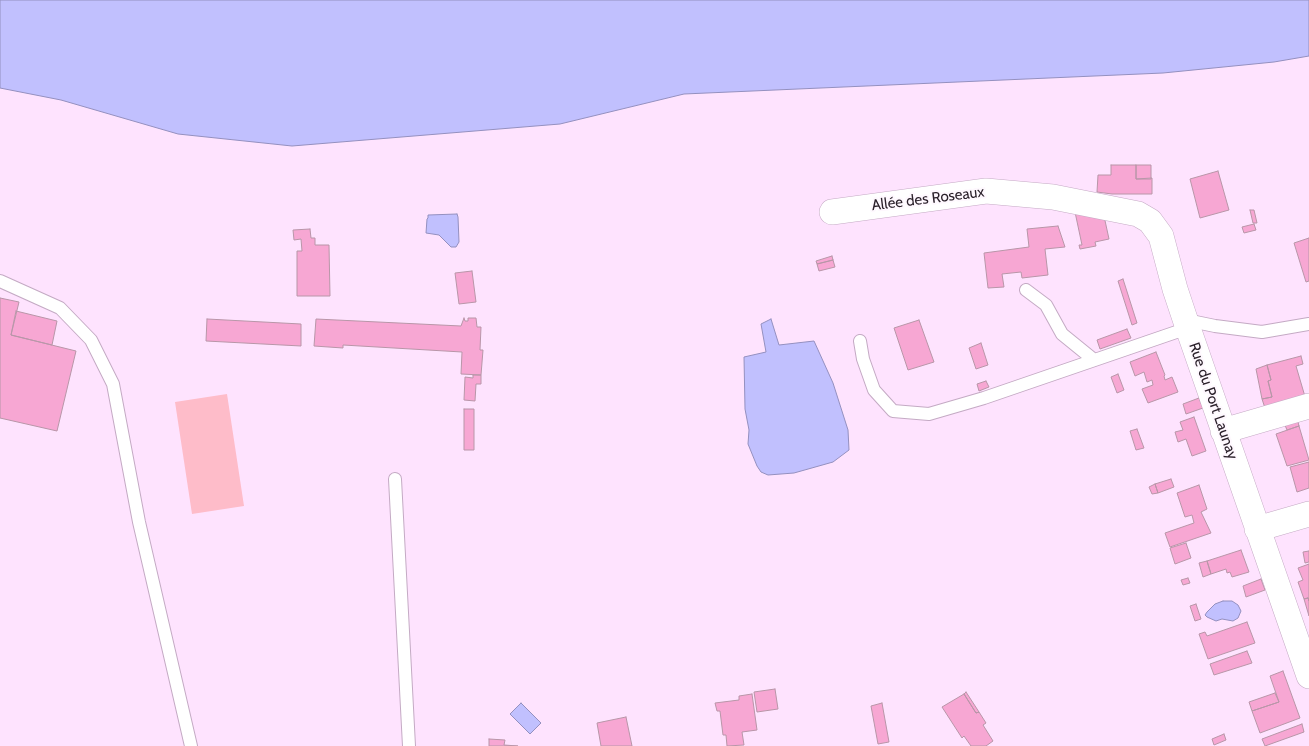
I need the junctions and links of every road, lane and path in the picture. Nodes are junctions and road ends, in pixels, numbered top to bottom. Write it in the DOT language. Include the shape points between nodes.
graph roads {
  1 [pos="1053,197"];
  2 [pos="832,212"];
  3 [pos="0,281"];
  4 [pos="1026,290"];
  5 [pos="1187,324"];
  6 [pos="1309,324"];
  7 [pos="860,342"];
  8 [pos="1094,360"];
  9 [pos="1309,406"];
  10 [pos="1223,431"];
  11 [pos="395,479"];
  12 [pos="1309,514"];
  13 [pos="1257,528"];
  14 [pos="1309,676"];
  15 [pos="191,746"];
  16 [pos="409,746"];
  1 -- 2 [label="street, Allée des Roseaux" via="986,190"];
  1 -- 5 [label="street, Rue du Port Launay" via="1138,214 1150,221 1161,236"];
  3 -- 15 [label="lane" via="60,308 91,340 113,384 139,522"];
  4 -- 8 [label="lane" via="1046,305 1062,334"];
  5 -- 6 [label="lane" via="1262,332"];
  5 -- 8 [label="lane"];
  5 -- 10 [label="street, Rue du Port Launay"];
  7 -- 8 [label="lane" via="874,390 893,411 902,412 929,414"];
  9 -- 10 [label="street"];
  10 -- 13 [label="street, Rue du Port Launay"];
  11 -- 16 [label="lane"];
  12 -- 13 [label="street"];
  13 -- 14 [label="street, Rue du Port Launay"];
}
